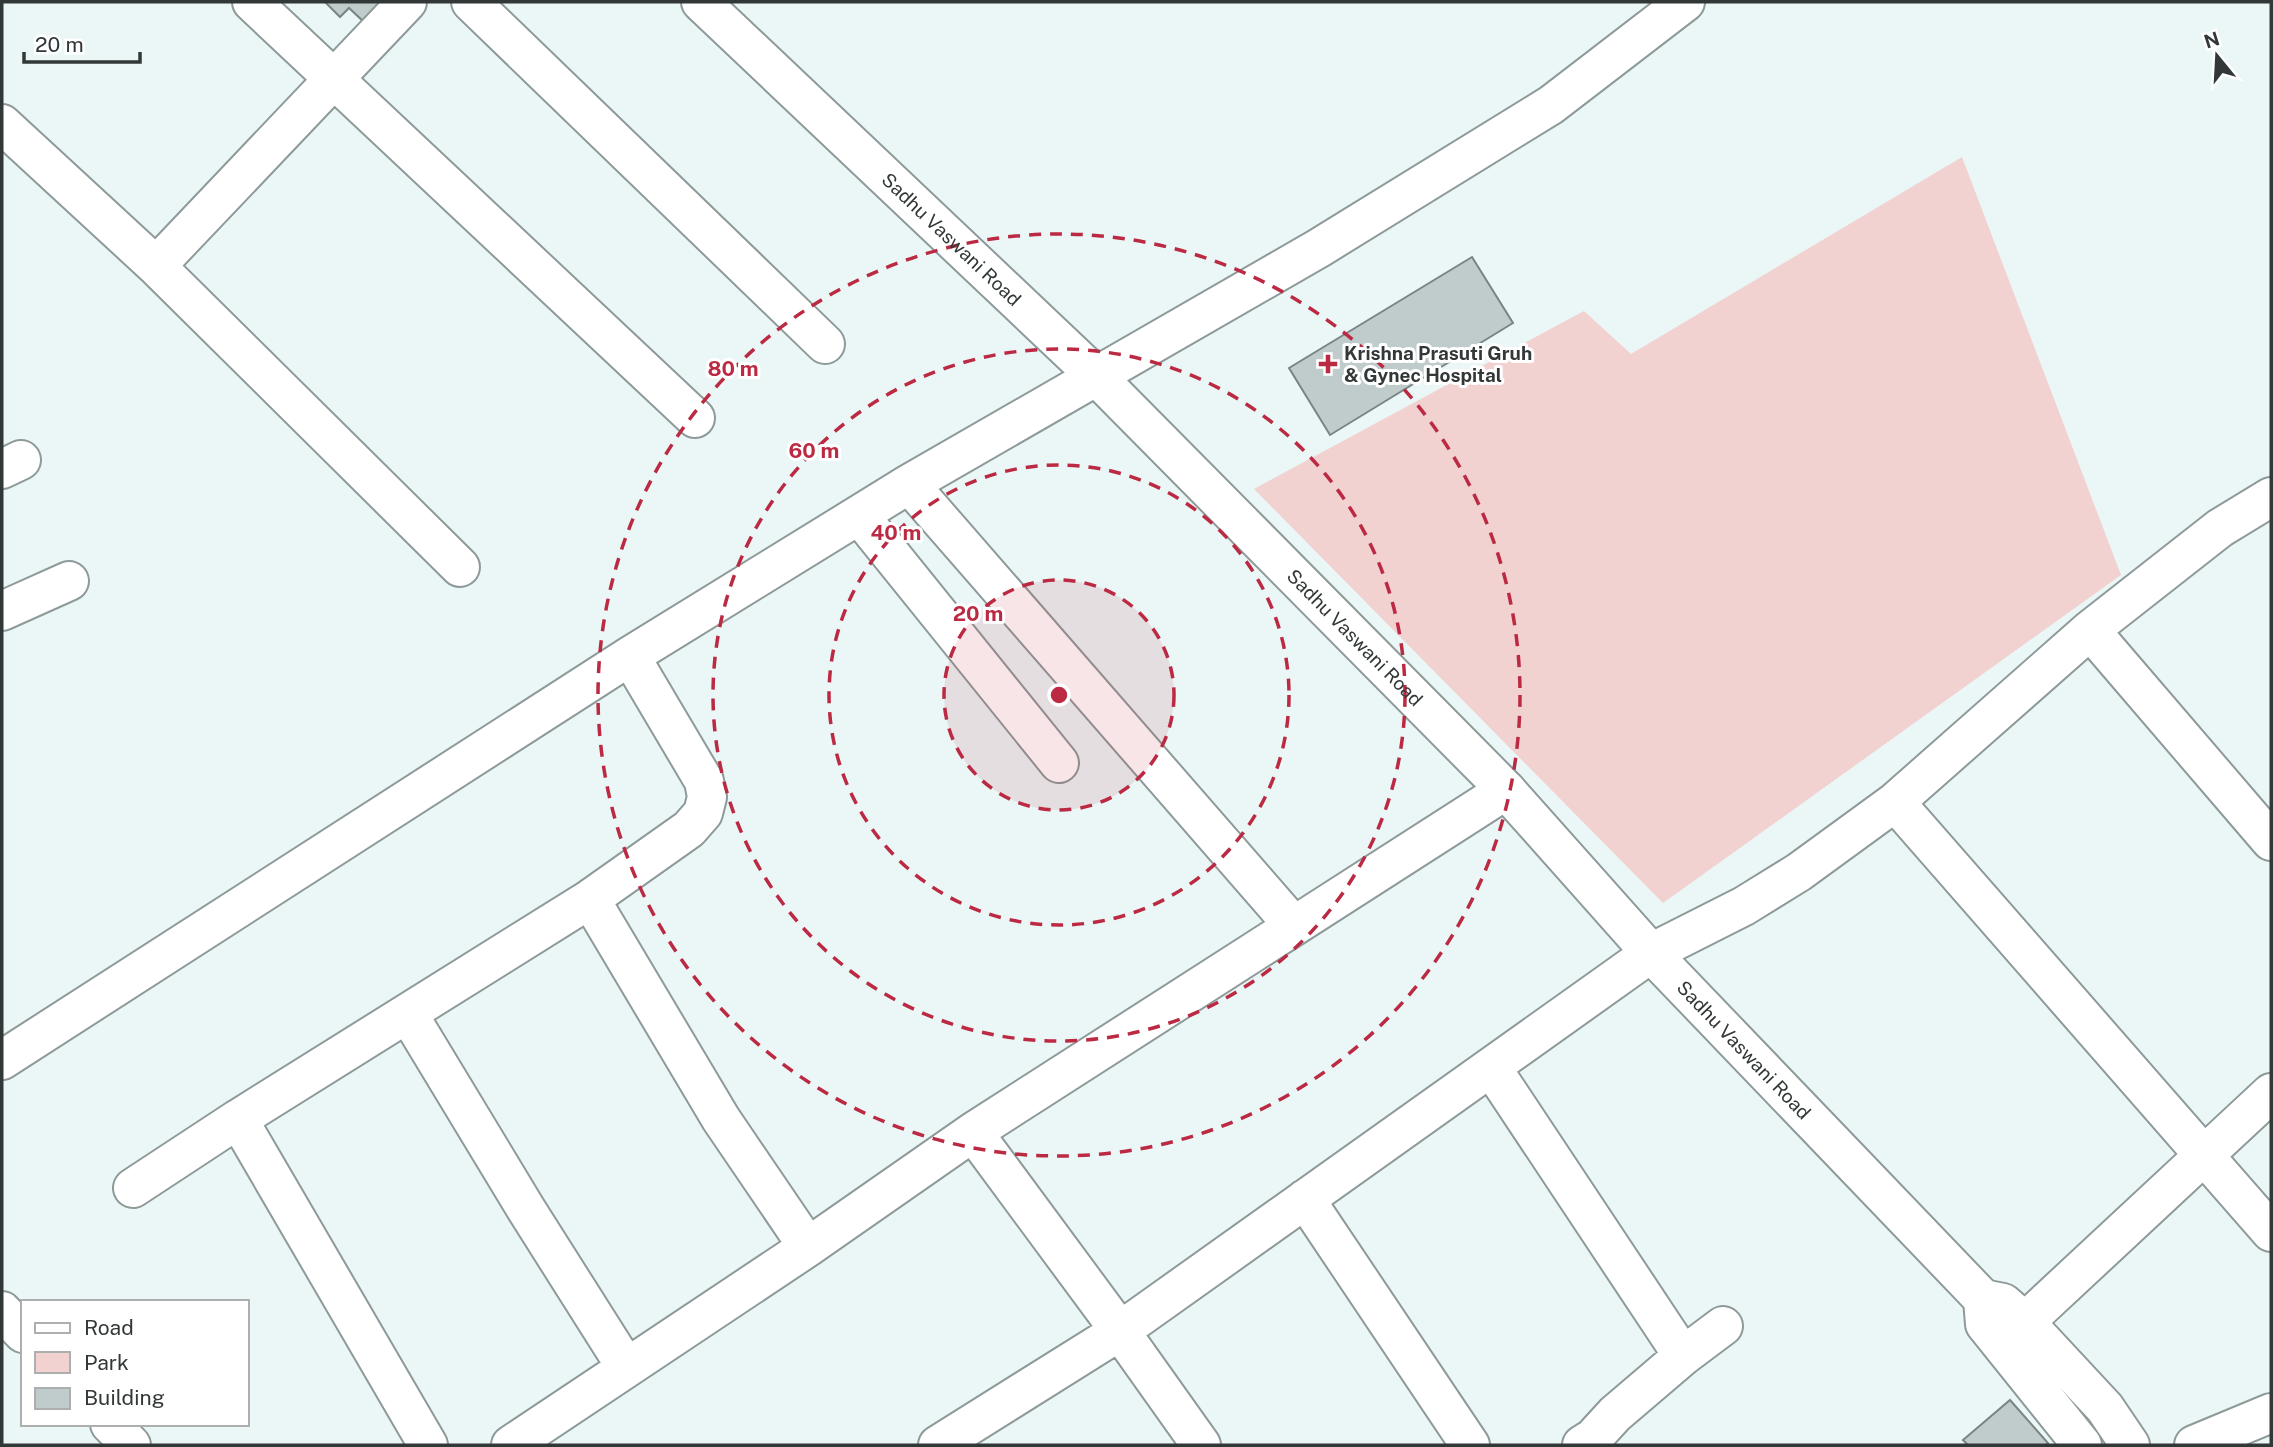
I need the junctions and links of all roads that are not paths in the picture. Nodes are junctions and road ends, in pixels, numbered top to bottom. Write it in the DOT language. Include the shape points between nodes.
graph roads {
  1 [pos="252,2"];
  2 [pos="407,2"];
  3 [pos="471,2"];
  4 [pos="701,2"];
  5 [pos="1685,2"];
  6 [pos="334,79"];
  7 [pos="2,124"];
  8 [pos="156,266"];
  9 [pos="825,344"];
  10 [pos="1096,376"];
  11 [pos="695,418"];
  12 [pos="909,484"];
  13 [pos="2271,497"];
  14 [pos="859,515"];
  15 [pos="460,567"];
  16 [pos="69,581"];
  17 [pos="2,611"];
  18 [pos="2090,630"];
  19 [pos="630,656"];
  20 [pos="1059,763"];
  21 [pos="1506,790"];
  22 [pos="1895,802"];
  23 [pos="2271,841"];
  24 [pos="590,899"];
  25 [pos="1294,926"];
  26 [pos="1651,953"];
  27 [pos="408,1014"];
  28 [pos="2,1060"];
  29 [pos="1491,1067"];
  30 [pos="2271,1093"];
  31 [pos="239,1119"];
  32 [pos="973,1132"];
  33 [pos="2204,1156"];
  34 [pos="134,1188"];
  35 [pos="1305,1199"];
  36 [pos="2271,1232"];
  37 [pos="807,1247"];
  38 [pos="1983,1299"];
  39 [pos="2,1311"];
  40 [pos="2025,1322"];
  41 [pos="1723,1326"];
  42 [pos="21,1331"];
  43 [pos="1120,1331"];
  44 [pos="1683,1356"];
  45 [pos="626,1367"];
  46 [pos="2271,1413"];
  47 [pos="112,1426"];
  48 [pos="1591,1443"];
  49 [pos="131,1445"];
  50 [pos="428,1445"];
  51 [pos="511,1445"];
  52 [pos="938,1445"];
  53 [pos="1201,1445"];
  54 [pos="1470,1445"];
  55 [pos="2082,1445"];
  56 [pos="2130,1445"];
  57 [pos="2194,1445"];
  1 -- 6 [label="street"];
  2 -- 6 [label="street"];
  3 -- 9 [label="street"];
  4 -- 10 [label="street, Sadhu Vaswani Road"];
  5 -- 10 [label="street" via="1551,105 1319,248"];
  6 -- 8 [label="street"];
  6 -- 11 [label="street"];
  7 -- 8 [label="street"];
  8 -- 15 [label="street"];
  10 -- 12 [label="street"];
  10 -- 21 [label="street, Sadhu Vaswani Road"];
  12 -- 14 [label="street"];
  12 -- 25 [label="street"];
  13 -- 18 [label="street" via="2220,528"];
  14 -- 19 [label="street"];
  14 -- 20 [label="street"];
  16 -- 17 [label="street"];
  18 -- 22 [label="street"];
  18 -- 23 [label="street"];
  19 -- 24 [label="street" via="704,781 707,797 703,813 689,829"];
  19 -- 28 [label="street"];
  21 -- 25 [label="street"];
  21 -- 26 [label="street, Sadhu Vaswani Road"];
  22 -- 26 [label="street" via="1799,872"];
  22 -- 33 [label="street"];
  24 -- 27 [label="street"];
  24 -- 37 [label="street" via="722,1119"];
  25 -- 32 [label="street"];
  26 -- 29 [label="street"];
  26 -- 38 [label="street, Sadhu Vaswani Road"];
  27 -- 31 [label="street"];
  27 -- 45 [label="street"];
  29 -- 35 [label="street"];
  29 -- 44 [label="street"];
  30 -- 33 [label="street"];
  31 -- 34 [label="street"];
  31 -- 50 [label="street"];
  32 -- 37 [label="street"];
  32 -- 43 [label="street"];
  33 -- 36 [label="street"];
  33 -- 40 [label="street"];
  35 -- 43 [label="street"];
  35 -- 54 [label="street"];
  37 -- 45 [label="street"];
  38 -- 40 [label="street" via="2003,1303"];
  38 -- 55 [label="street" via="1985,1324"];
  39 -- 42 [label="street"];
  40 -- 56 [label="street" via="2105,1408"];
  41 -- 44 [label="street"];
  43 -- 52 [label="street"];
  43 -- 53 [label="street"];
  44 -- 48 [label="street" via="1615,1414"];
  45 -- 51 [label="street"];
  46 -- 57 [label="street"];
  47 -- 49 [label="street"];
}
